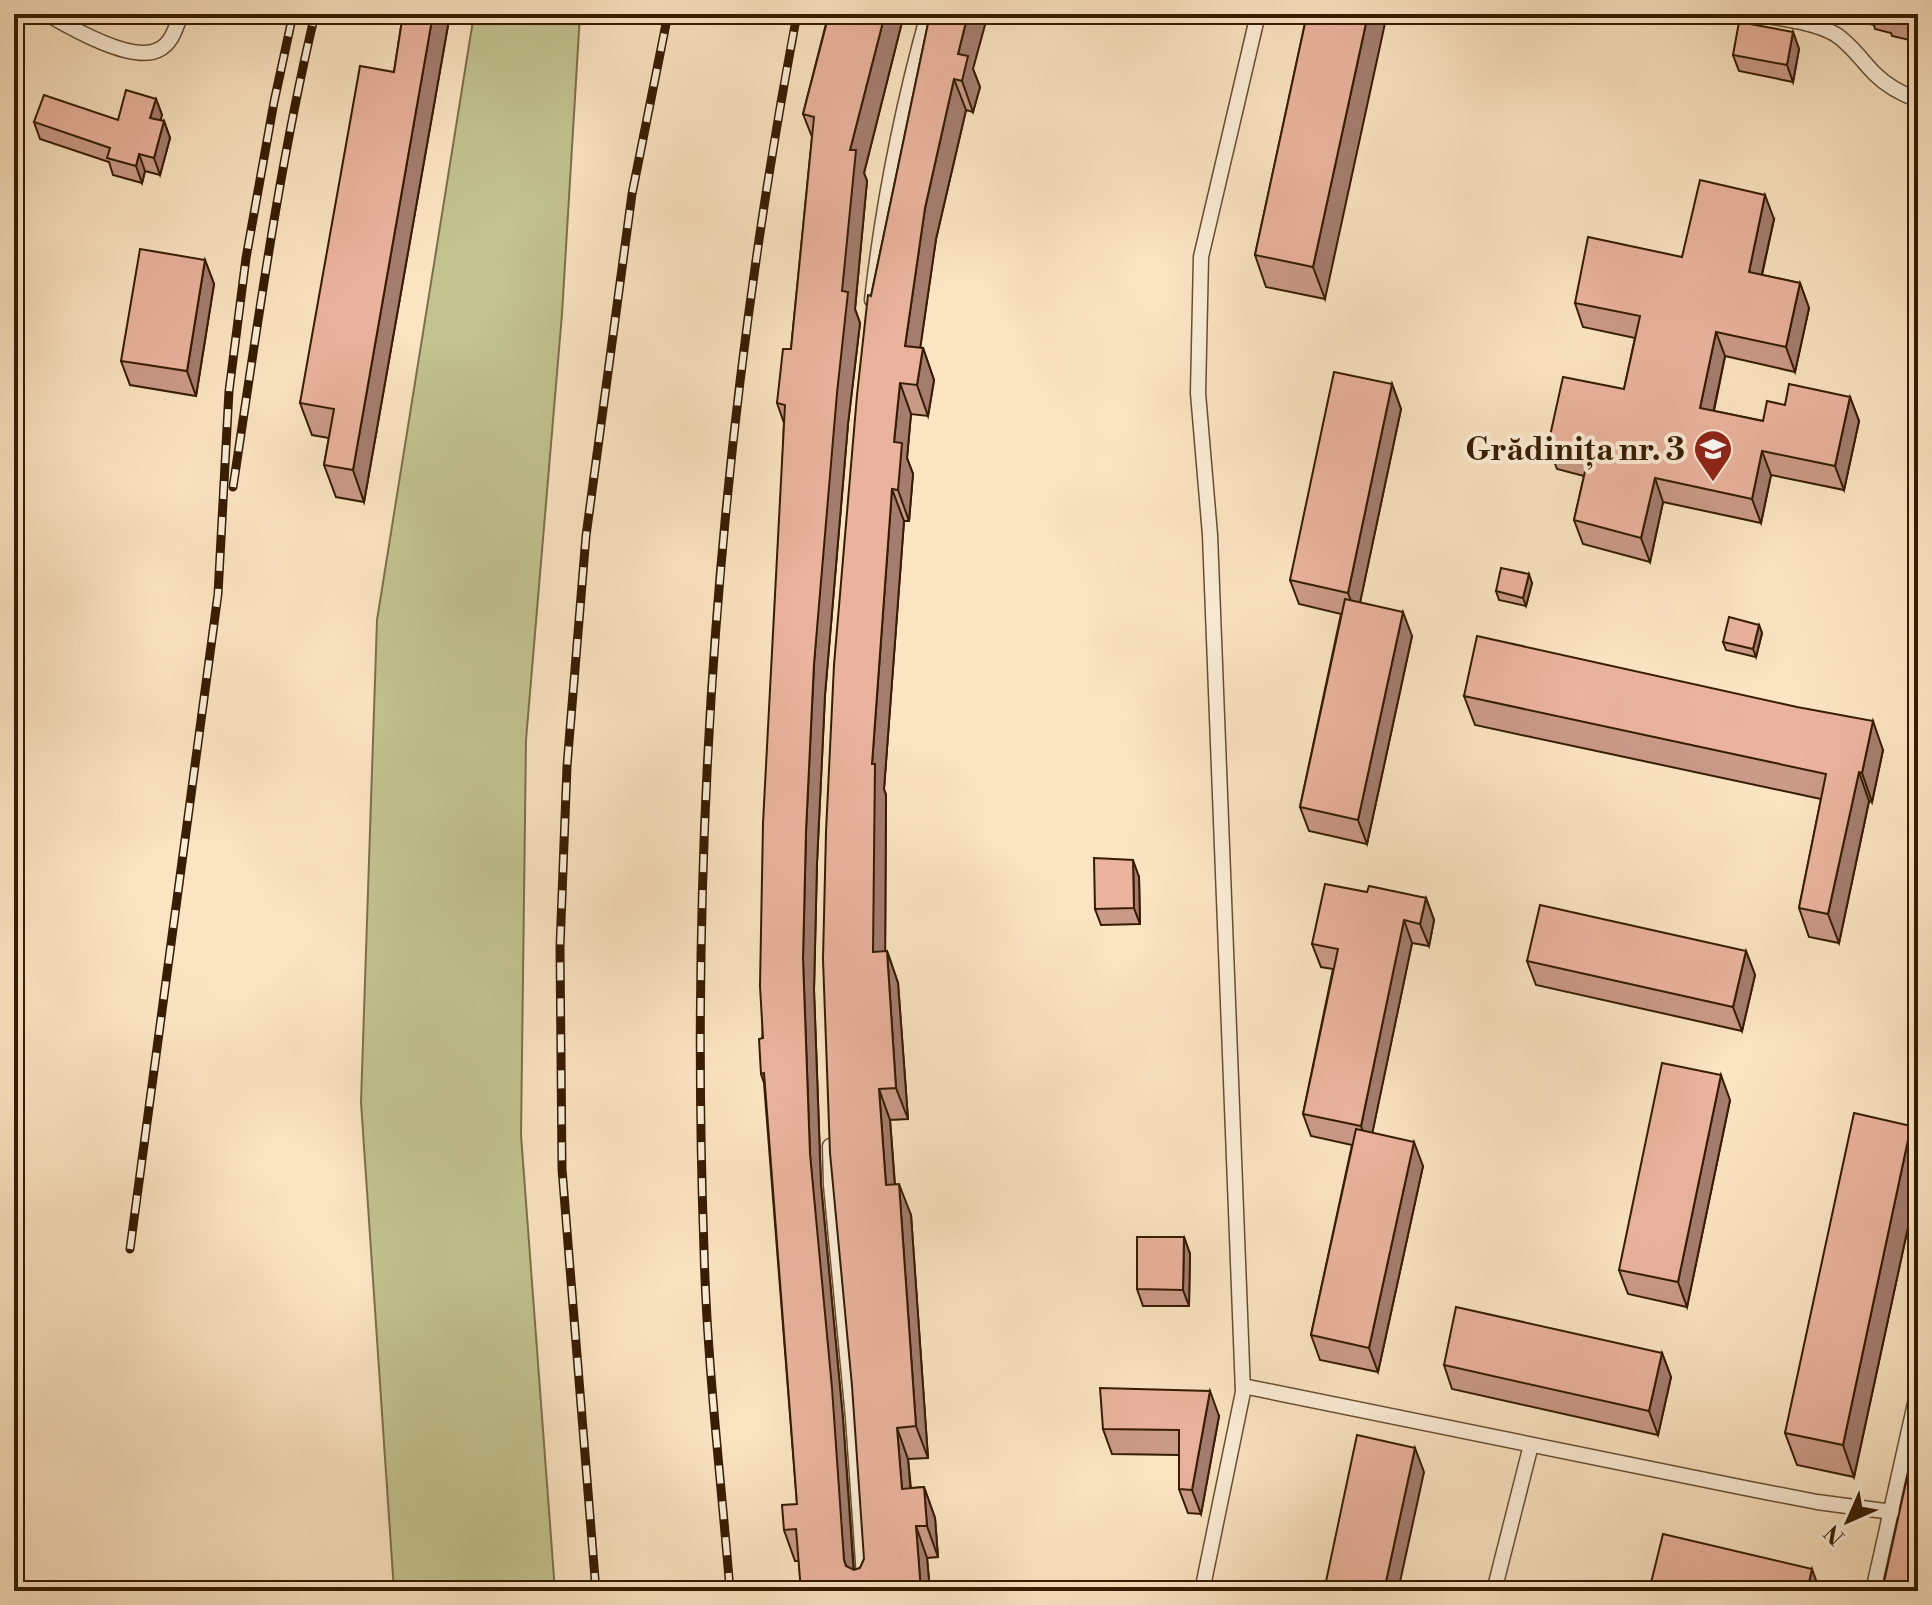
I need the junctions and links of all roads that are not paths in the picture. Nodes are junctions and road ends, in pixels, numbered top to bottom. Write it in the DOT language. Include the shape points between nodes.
graph roads {
  1 [pos="47,14"];
  2 [pos="181,14"];
  3 [pos="928,14"];
  4 [pos="1258,14"];
  5 [pos="1755,14"];
  6 [pos="1918,100"];
  7 [pos="870,321"];
  8 [pos="829,1124"];
  9 [pos="1243,1386"];
  10 [pos="1918,1390"];
  11 [pos="1531,1445"];
  12 [pos="1892,1512"];
  13 [pos="865,1591"];
  14 [pos="1202,1591"];
  15 [pos="1494,1591"];
  16 [pos="1873,1591"];
  1 -- 2 [label="lane" via="107,45 144,53 171,40"];
  3 -- 7 [label="lane" via="890,171"];
  4 -- 9 [label="lane" via="1201,257 1198,331"];
  5 -- 6 [label="lane" via="1835,34 1876,76"];
  8 -- 13 [label="lane"];
  9 -- 11 [label="lane"];
  9 -- 14 [label="lane"];
  10 -- 12 [label="lane"];
  11 -- 12 [label="lane"];
  11 -- 15 [label="lane"];
  12 -- 16 [label="lane"];
}
